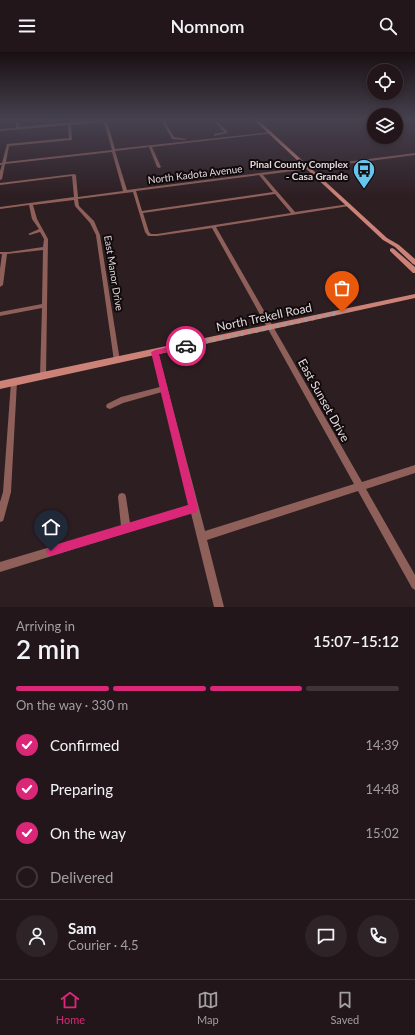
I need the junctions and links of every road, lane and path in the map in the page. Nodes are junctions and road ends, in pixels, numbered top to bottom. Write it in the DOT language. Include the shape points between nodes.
graph roads {
  1 [pos="9,145"];
  2 [pos="111,145"];
  3 [pos="162,145"];
  4 [pos="284,145"];
  5 [pos="150,146"];
  6 [pos="113,151"];
  7 [pos="415,154"];
  8 [pos="2,164"];
  9 [pos="159,167"];
  10 [pos="308,168"];
  11 [pos="260,174"];
  12 [pos="0,179"];
  13 [pos="0,184"];
  14 [pos="134,190"];
  15 [pos="125,191"];
  16 [pos="276,193"];
  17 [pos="76,198"];
  18 [pos="31,204"];
  19 [pos="349,205"];
  20 [pos="0,208"];
  21 [pos="141,212"];
  22 [pos="294,214"];
  23 [pos="214,226"];
  24 [pos="42,230"];
  25 [pos="30,234"];
  26 [pos="385,239"];
  27 [pos="46,248"];
  28 [pos="3,253"];
  29 [pos="415,263"];
  30 [pos="415,271"];
  31 [pos="0,285"];
  32 [pos="415,296"];
  33 [pos="45,305"];
  34 [pos="0,314"];
  35 [pos="271,327"];
  36 [pos="155,352"];
  37 [pos="117,361"];
  38 [pos="43,376"];
  39 [pos="14,382"];
  40 [pos="0,385"];
  41 [pos="164,389"];
  42 [pos="110,406"];
  43 [pos="415,469"];
  44 [pos="360,487"];
  45 [pos="122,497"];
  46 [pos="194,508"];
  47 [pos="0,518"];
  48 [pos="126,529"];
  49 [pos="201,537"];
  50 [pos="0,567"];
  51 [pos="415,584"];
  52 [pos="219,607"];
  1 -- 8 [label="street"];
  2 -- 6 [label="street"];
  3 -- 5 [label="street"];
  4 -- 10 [label="main road"];
  5 -- 6 [label="street"];
  5 -- 9 [label="street"];
  6 -- 8 [label="street"];
  6 -- 15 [label="street"];
  7 -- 10 [label="street, North Kadota Avenue"];
  8 -- 12 [label="street"];
  10 -- 11 [label="street, North Kadota Avenue"];
  10 -- 19 [label="main road"];
  11 -- 14 [label="street, North Kadota Avenue"];
  11 -- 16 [label="street"];
  13 -- 17 [label="street, East Manor Drive" via="74,175"];
  14 -- 15 [label="street, North Kadota Avenue"];
  14 -- 21 [label="street"];
  15 -- 17 [label="street, North Kadota Avenue"];
  16 -- 21 [label="street"];
  16 -- 22 [label="street"];
  17 -- 18 [label="street, North Kadota Avenue"];
  17 -- 37 [label="street, East Manor Drive" via="77,206 96,226"];
  18 -- 20 [label="street, North Kadota Avenue"];
  18 -- 24 [label="street" via="35,222"];
  19 -- 22 [label="street"];
  19 -- 26 [label="main road"];
  21 -- 23 [label="street" via="147,232 150,234"];
  22 -- 23 [label="street"];
  23 -- 35 [label="street, East Sunset Drive"];
  24 -- 25 [label="street"];
  24 -- 27 [label="street"];
  26 -- 29 [label="main road" via="397,246"];
  26 -- 30 [label="main road" via="390,248"];
  27 -- 28 [label="street"];
  27 -- 33 [label="street"];
  28 -- 31 [label="street"];
  32 -- 35 [label="main road, North Trekell Road"];
  33 -- 34 [label="street"];
  33 -- 38 [label="street"];
  35 -- 36 [label="main road, North Trekell Road"];
  35 -- 44 [label="street, East Sunset Drive"];
  36 -- 37 [label="main road, North Trekell Road"];
  36 -- 41 [label="street"];
  37 -- 38 [label="main road, North Trekell Road"];
  38 -- 39 [label="main road, North Trekell Road"];
  39 -- 40 [label="main road, North Trekell Road"];
  39 -- 47 [label="street" via="7,492"];
  41 -- 42 [label="street" via="121,400"];
  41 -- 46 [label="street"];
  43 -- 44 [label="street"];
  44 -- 49 [label="street"];
  44 -- 51 [label="street, East Sunset Drive"];
  45 -- 48 [label="street"];
  46 -- 48 [label="street"];
  46 -- 49 [label="street"];
  48 -- 50 [label="street"];
  49 -- 52 [label="street"];
}
